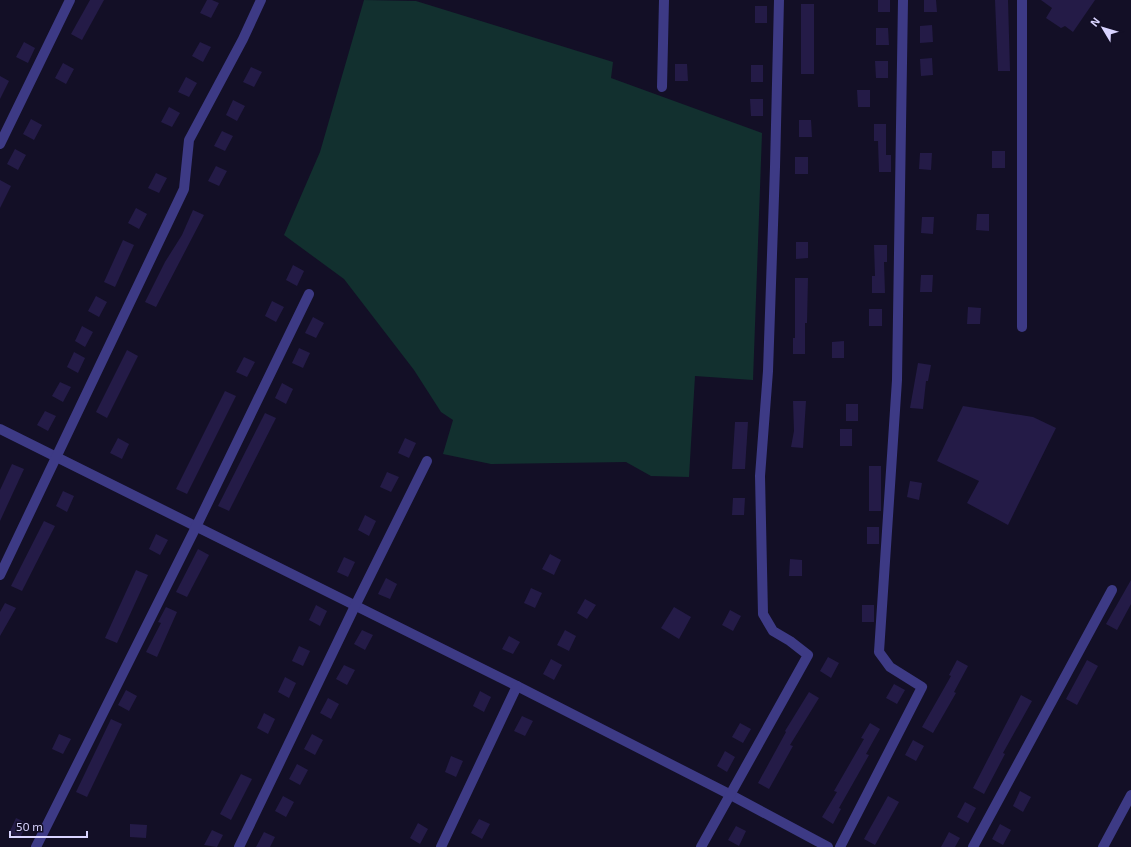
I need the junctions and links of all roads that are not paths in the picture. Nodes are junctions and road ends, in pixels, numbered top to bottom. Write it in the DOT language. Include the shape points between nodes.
graph roads {
  1 [pos="70,0"];
  2 [pos="261,0"];
  3 [pos="664,0"];
  4 [pos="779,0"];
  5 [pos="903,0"];
  6 [pos="1022,0"];
  7 [pos="662,87"];
  8 [pos="0,144"];
  9 [pos="309,294"];
  10 [pos="1022,327"];
  11 [pos="0,429"];
  12 [pos="58,457"];
  13 [pos="427,460"];
  14 [pos="196,527"];
  15 [pos="0,575"];
  16 [pos="1112,590"];
  17 [pos="354,606"];
  18 [pos="516,686"];
  19 [pos="729,794"];
  20 [pos="1131,795"];
  21 [pos="36,847"];
  22 [pos="239,847"];
  23 [pos="441,847"];
  24 [pos="701,847"];
  25 [pos="828,847"];
  26 [pos="840,847"];
  27 [pos="973,847"];
  28 [pos="1103,847"];
  1 -- 8 [label="street"];
  2 -- 12 [label="street" via="190,140 184,189"];
  3 -- 7 [label="street"];
  4 -- 19 [label="street" via="768,371 760,476 763,614 773,631 808,655"];
  5 -- 26 [label="street" via="897,380 879,652 890,666 922,687"];
  6 -- 10 [label="street"];
  9 -- 14 [label="street"];
  11 -- 12 [label="street"];
  12 -- 14 [label="street"];
  12 -- 15 [label="street"];
  13 -- 17 [label="street"];
  14 -- 17 [label="street"];
  14 -- 21 [label="street"];
  16 -- 27 [label="street"];
  17 -- 18 [label="street"];
  17 -- 22 [label="street"];
  18 -- 19 [label="street"];
  18 -- 23 [label="street"];
  19 -- 24 [label="street"];
  19 -- 25 [label="street"];
  20 -- 28 [label="street"];
}
